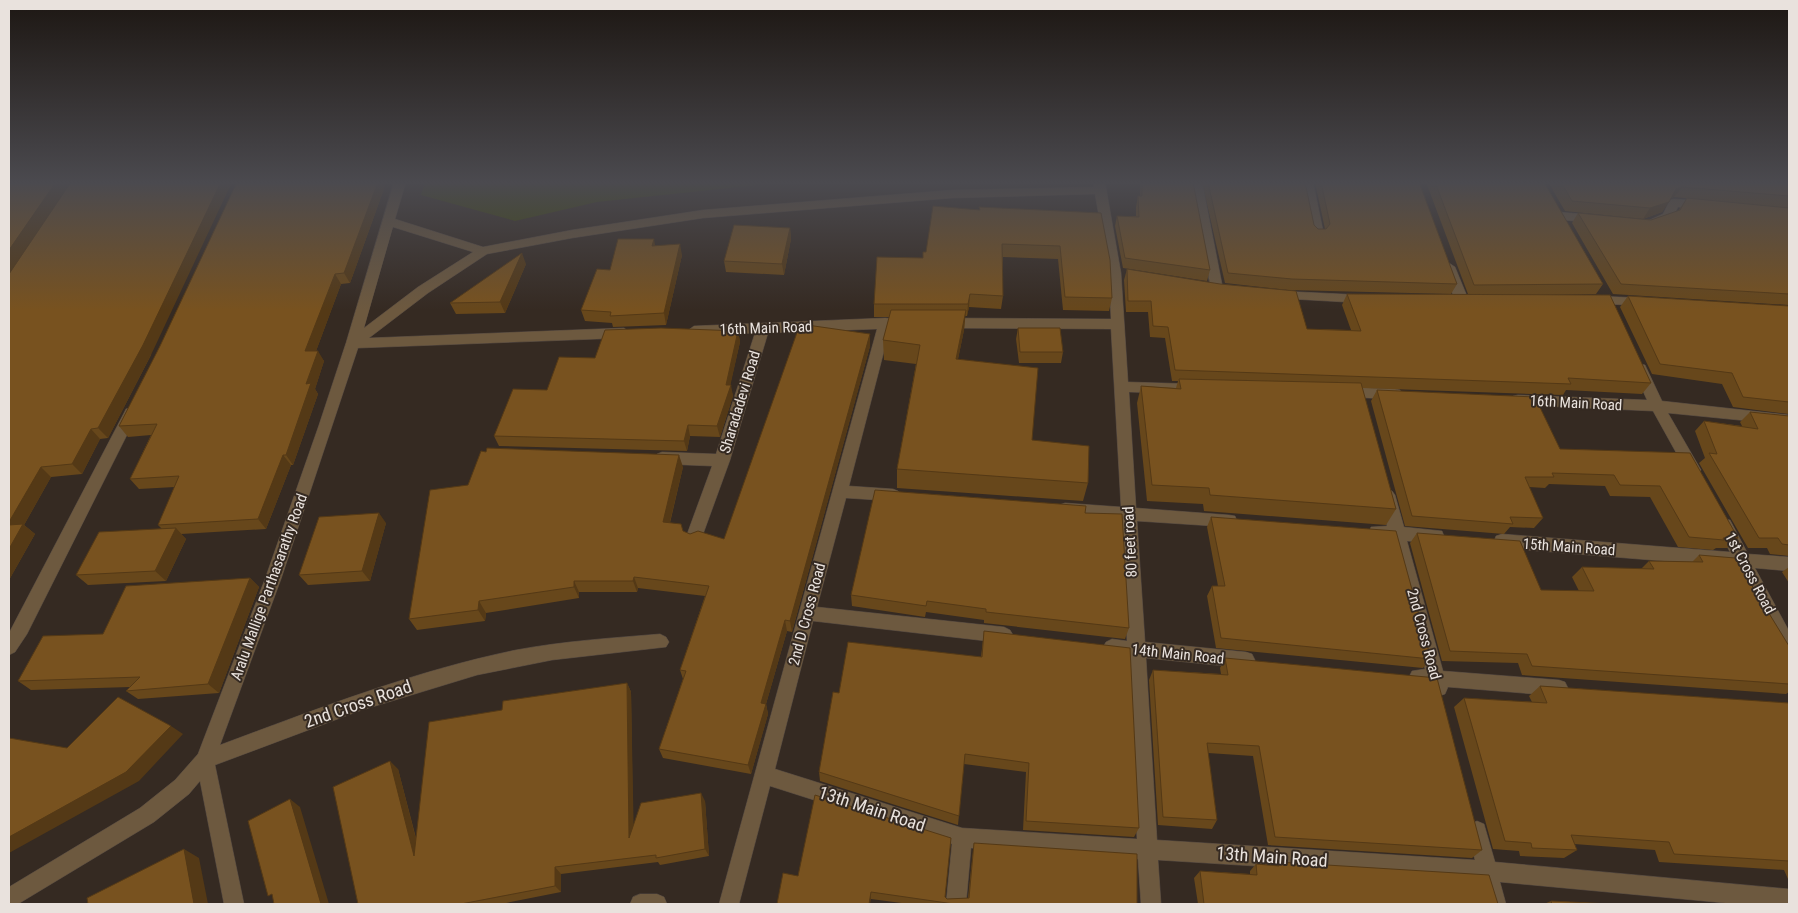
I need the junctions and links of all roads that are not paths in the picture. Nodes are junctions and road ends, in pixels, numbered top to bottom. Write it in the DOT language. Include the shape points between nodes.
graph roads {
  1 [pos="386,225"];
  2 [pos="399,225"];
  3 [pos="640,225"];
  4 [pos="1109,225"];
  5 [pos="1206,225"];
  6 [pos="1316,225"];
  7 [pos="1564,225"];
  8 [pos="1568,232"];
  9 [pos="1318,235"];
  10 [pos="483,251"];
  11 [pos="1445,255"];
  12 [pos="1598,283"];
  13 [pos="1198,286"];
  14 [pos="1262,293"];
  15 [pos="1376,299"];
  16 [pos="1578,300"];
  17 [pos="1608,300"];
  18 [pos="1443,301"];
  19 [pos="1655,303"];
  20 [pos="1616,318"];
  21 [pos="885,323"];
  22 [pos="1118,324"];
  23 [pos="763,328"];
  24 [pos="685,331"];
  25 [pos="636,333"];
  26 [pos="353,343"];
  27 [pos="1632,353"];
  28 [pos="1122,387"];
  29 [pos="1211,389"];
  30 [pos="1330,392"];
  31 [pos="1360,393"];
  32 [pos="1409,395"];
  33 [pos="137,400"];
  34 [pos="1508,400"];
  35 [pos="1657,406"];
  36 [pos="1364,412"];
  37 [pos="1789,420"];
  38 [pos="644,458"];
  39 [pos="722,460"];
  40 [pos="1382,477"];
  41 [pos="1700,483"];
  42 [pos="840,491"];
  43 [pos="910,497"];
  44 [pos="1049,508"];
  45 [pos="1715,509"];
  46 [pos="1129,514"];
  47 [pos="1248,522"];
  48 [pos="1358,530"];
  49 [pos="1397,533"];
  50 [pos="694,536"];
  51 [pos="1447,537"];
  52 [pos="1486,540"];
  53 [pos="1744,560"];
  54 [pos="1789,564"];
  55 [pos="807,613"];
  56 [pos="1020,637"];
  57 [pos="660,642"];
  58 [pos="1097,645"];
  59 [pos="9,647"];
  60 [pos="1789,648"];
  61 [pos="1136,650"];
  62 [pos="1262,662"];
  63 [pos="1398,675"];
  64 [pos="1436,679"];
  65 [pos="1574,689"];
  66 [pos="1444,708"];
  67 [pos="205,760"];
  68 [pos="764,775"];
  69 [pos="1472,814"];
  70 [pos="962,838"];
  71 [pos="1148,850"];
  72 [pos="1488,871"];
  73 [pos="9,898"];
  74 [pos="1789,899"];
  75 [pos="234,904"];
  76 [pos="640,904"];
  77 [pos="658,904"];
  78 [pos="729,904"];
  79 [pos="956,904"];
  80 [pos="1151,904"];
  81 [pos="1496,904"];
  1 -- 26 [label="street, Aralu Mallige Parthasarathy Road"];
  2 -- 10 [label="street"];
  3 -- 10 [label="street"];
  4 -- 22 [label="street, 80 feet road" via="1120,274"];
  5 -- 13 [label="street" via="1221,289"];
  6 -- 9 [label="street"];
  7 -- 8 [label="street"];
  10 -- 26 [label="street" via="423,290"];
  11 -- 18 [label="street" via="1467,301"];
  12 -- 17 [label="street"];
  14 -- 15 [label="street" via="1308,298"];
  16 -- 17 [label="street"];
  17 -- 19 [label="street"];
  17 -- 20 [label="street"];
  21 -- 22 [label="street, 16th Main Road"];
  21 -- 23 [label="street, 16th Main Road"];
  21 -- 42 [label="street, 2nd D Cross Road"];
  22 -- 28 [label="street, 80 feet road"];
  23 -- 24 [label="street, 16th Main Road"];
  23 -- 39 [label="street, Sharadadevi Road"];
  25 -- 26 [label="street"];
  26 -- 67 [label="street, Aralu Mallige Parthasarathy Road" via="296,514"];
  27 -- 35 [label="street"];
  28 -- 29 [label="street"];
  28 -- 46 [label="street, 80 feet road"];
  30 -- 31 [label="street"];
  31 -- 32 [label="street"];
  31 -- 36 [label="street"];
  33 -- 59 [label="street"];
  34 -- 35 [label="street, 16th Main Road"];
  35 -- 37 [label="street, 16th Main Road"];
  35 -- 41 [label="street"];
  38 -- 39 [label="street, Sharadadevi Road"];
  39 -- 50 [label="street"];
  40 -- 49 [label="street, 2nd Cross Road"];
  42 -- 43 [label="street"];
  42 -- 55 [label="street, 2nd D Cross Road"];
  44 -- 46 [label="street"];
  45 -- 53 [label="street, 1st Cross Road"];
  46 -- 47 [label="street"];
  46 -- 61 [label="street, 80 feet road"];
  48 -- 49 [label="street"];
  49 -- 51 [label="street"];
  49 -- 64 [label="street, 2nd Cross Road"];
  52 -- 53 [label="street, 15th Main Road"];
  53 -- 54 [label="street, 15th Main Road"];
  53 -- 60 [label="street, 1st Cross Road"];
  55 -- 56 [label="street"];
  55 -- 68 [label="street, 2nd D Cross Road"];
  57 -- 67 [label="street, 2nd Cross Road" via="517,658 422,682"];
  58 -- 61 [label="street, 14th Main Road"];
  61 -- 62 [label="street, 14th Main Road"];
  61 -- 71 [label="street, 80 feet road"];
  63 -- 64 [label="street"];
  64 -- 65 [label="street"];
  64 -- 66 [label="street, 2nd Cross Road"];
  67 -- 73 [label="street, Aralu Mallige Parthasarathy Road" via="182,787 147,815"];
  67 -- 75 [label="street"];
  68 -- 70 [label="street, 13th Main Road"];
  68 -- 78 [label="street, 2nd D Cross Road"];
  69 -- 72 [label="street"];
  70 -- 71 [label="street, 13th Main Road"];
  70 -- 79 [label="street"];
  71 -- 72 [label="street, 13th Main Road"];
  71 -- 80 [label="street, 80 feet road"];
  72 -- 74 [label="street, 13th Main Road"];
  72 -- 81 [label="street"];
  76 -- 77 [label="street"];
}
